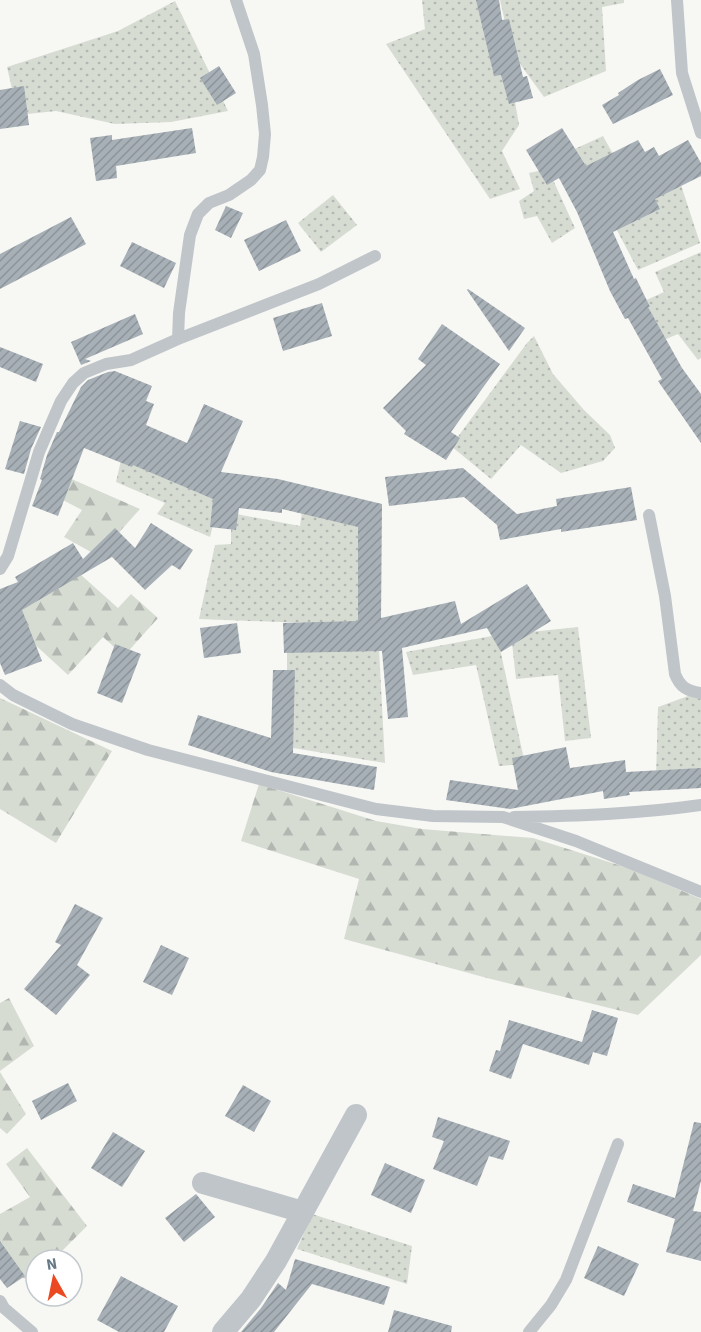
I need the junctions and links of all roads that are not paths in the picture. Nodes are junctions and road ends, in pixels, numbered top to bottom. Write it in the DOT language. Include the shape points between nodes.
graph roads {
  1 [pos="236,0"];
  2 [pos="677,0"];
  3 [pos="701,133"];
  4 [pos="375,256"];
  5 [pos="178,339"];
  6 [pos="649,515"];
  7 [pos="0,569"];
  8 [pos="0,685"];
  9 [pos="701,693"];
  10 [pos="701,805"];
  11 [pos="503,817"];
  12 [pos="701,892"];
  13 [pos="356,1115"];
  14 [pos="618,1144"];
  15 [pos="202,1183"];
  16 [pos="303,1212"];
  17 [pos="0,1301"];
  18 [pos="32,1332"];
  19 [pos="222,1332"];
  20 [pos="529,1332"];
  1 -- 5 [label="lane" via="254,54 265,134 263,157 260,170 251,180 209,203 198,214 190,235"];
  2 -- 3 [label="lane" via="682,73"];
  4 -- 5 [label="lane" via="318,284"];
  5 -- 7 [label="lane" via="131,360 84,373 73,383 39,452 8,556"];
  6 -- 9 [label="lane" via="675,674 682,687"];
  8 -- 11 [label="lane" via="72,724 159,753 376,809 434,816"];
  10 -- 11 [label="lane" via="609,815"];
  11 -- 12 [label="lane" via="576,841"];
  13 -- 16 [label="street"];
  14 -- 20 [label="lane" via="566,1280"];
  15 -- 16 [label="street"];
  16 -- 19 [label="street" via="251,1299"];
  17 -- 18 [label="lane"];
}
